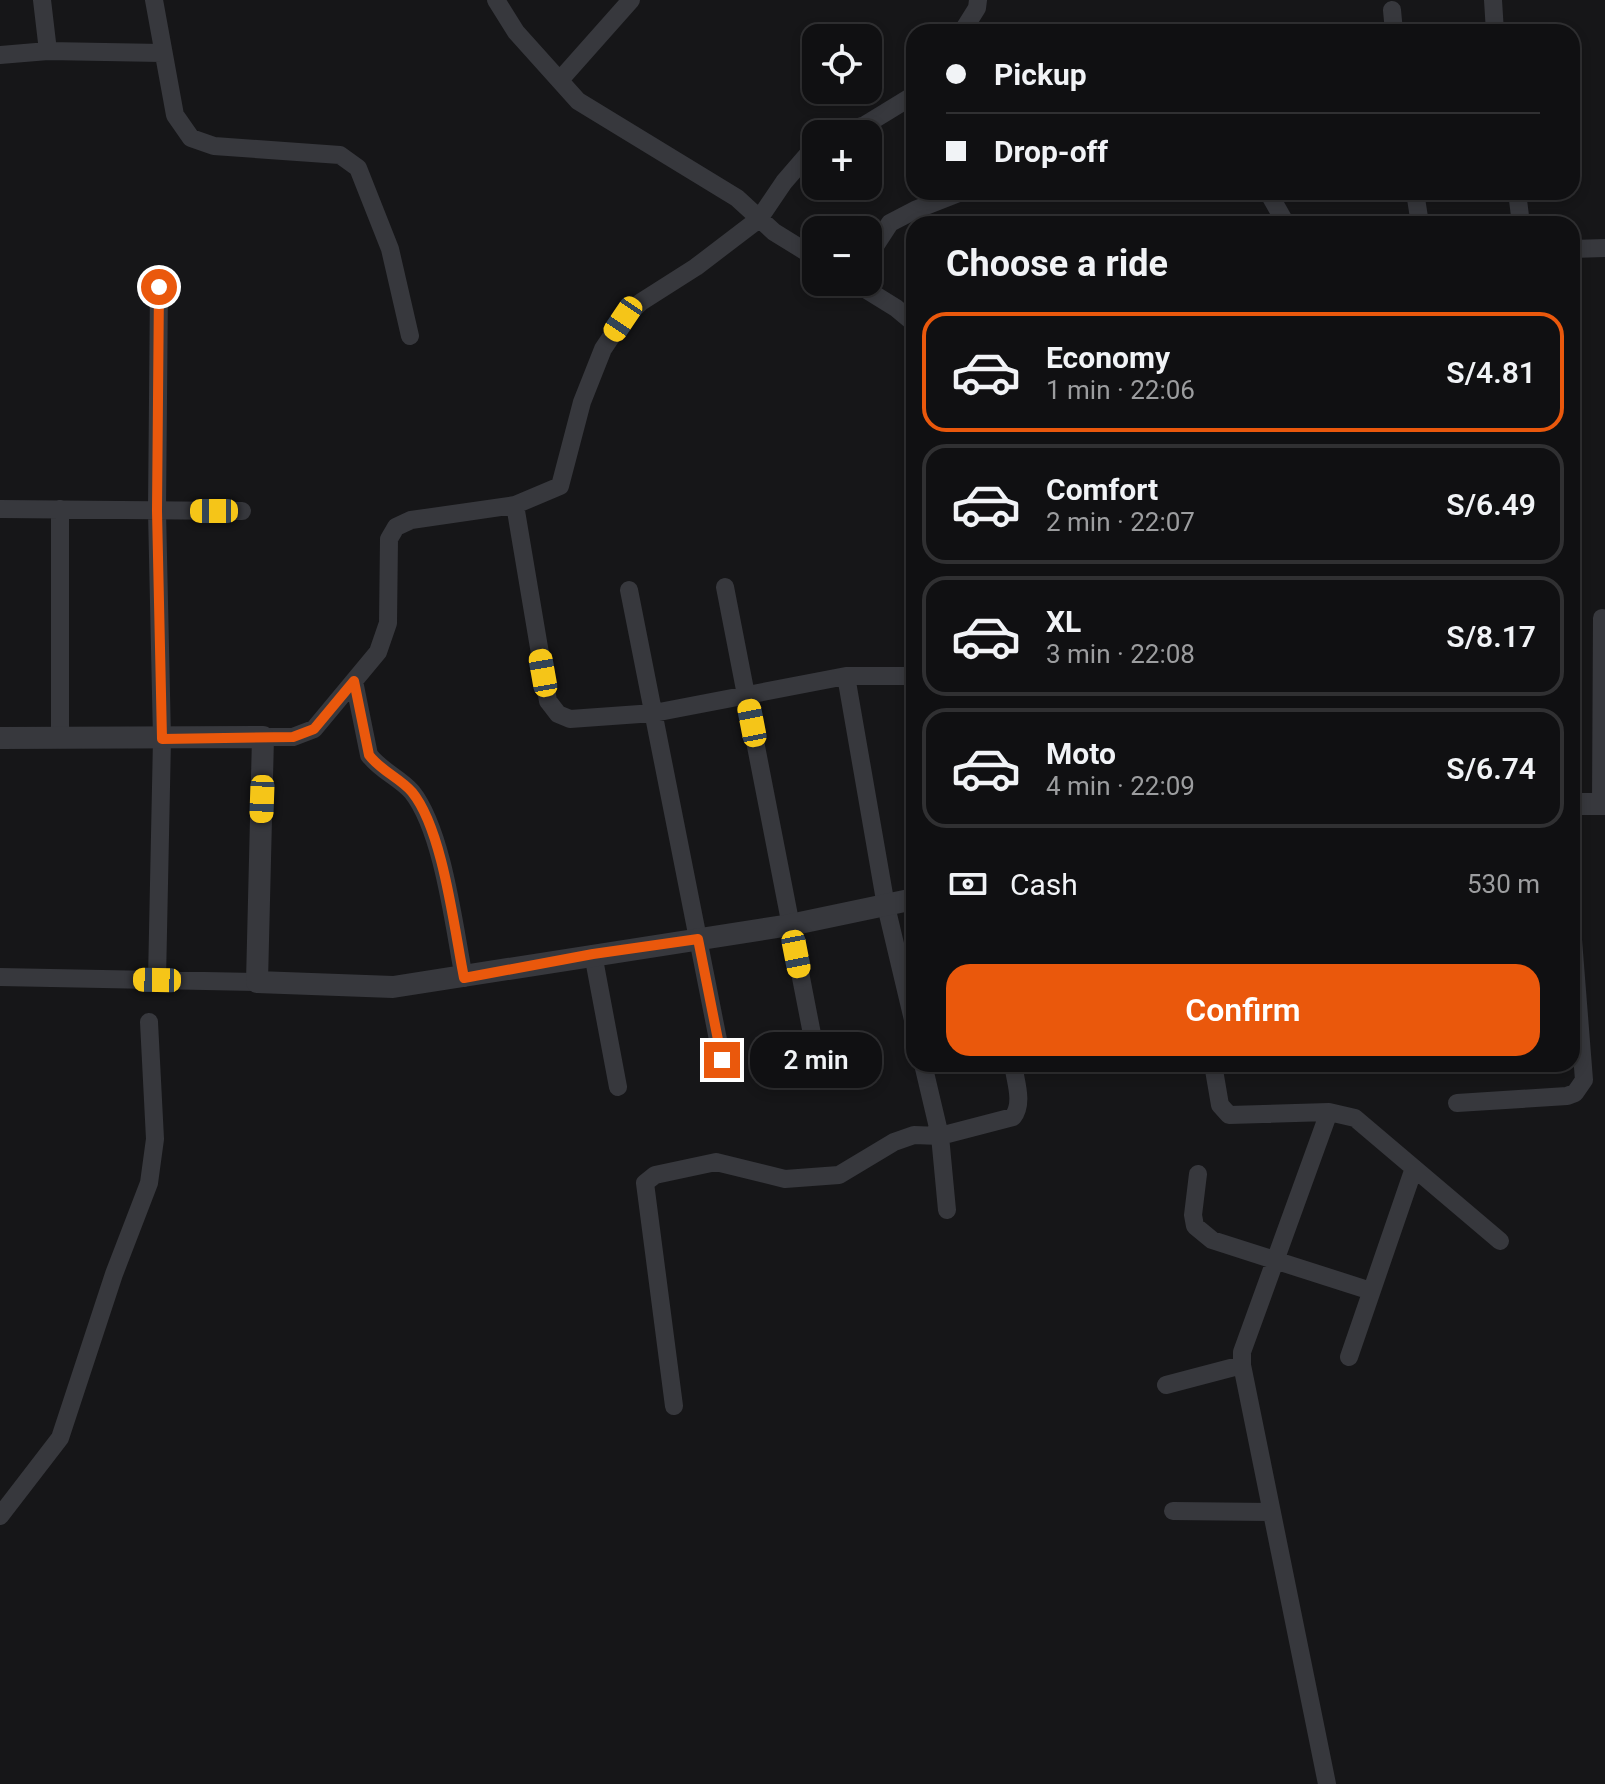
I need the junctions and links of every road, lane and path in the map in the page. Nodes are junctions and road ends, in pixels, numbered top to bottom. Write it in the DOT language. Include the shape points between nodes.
graph roads {
  1 [pos="42,0"];
  2 [pos="154,0"];
  3 [pos="496,0"];
  4 [pos="631,0"];
  5 [pos="978,0"];
  6 [pos="1493,0"];
  7 [pos="1392,10"];
  8 [pos="967,24"];
  9 [pos="1393,24"];
  10 [pos="1494,24"];
  11 [pos="48,51"];
  12 [pos="162,53"];
  13 [pos="0,55"];
  14 [pos="560,80"];
  15 [pos="906,100"];
  16 [pos="873,120"];
  17 [pos="802,161"];
  18 [pos="941,200"];
  19 [pos="759,219"];
  20 [pos="882,235"];
  21 [pos="1605,248"];
  22 [pos="802,249"];
  23 [pos="1580,249"];
  24 [pos="159,287"];
  25 [pos="877,296"];
  26 [pos="906,316"];
  27 [pos="410,336"];
  28 [pos="515,505"];
  29 [pos="0,509"];
  30 [pos="60,509"];
  31 [pos="157,511"];
  32 [pos="242,511"];
  33 [pos="725,587"];
  34 [pos="629,590"];
  35 [pos="1602,618"];
  36 [pos="846,676"];
  37 [pos="906,676"];
  38 [pos="354,681"];
  39 [pos="747,694"];
  40 [pos="654,713"];
  41 [pos="263,737"];
  42 [pos="0,738"];
  43 [pos="60,739"];
  44 [pos="162,739"];
  45 [pos="1580,804"];
  46 [pos="1603,804"];
  47 [pos="906,901"];
  48 [pos="886,906"];
  49 [pos="790,925"];
  50 [pos="698,939"];
  51 [pos="593,954"];
  52 [pos="0,977"];
  53 [pos="464,978"];
  54 [pos="157,980"];
  55 [pos="257,982"];
  56 [pos="906,990"];
  57 [pos="149,1022"];
  58 [pos="1580,1044"];
  59 [pos="722,1060"];
  60 [pos="819,1070"];
  61 [pos="925,1072"];
  62 [pos="1014,1072"];
  63 [pos="1214,1072"];
  64 [pos="618,1087"];
  65 [pos="1457,1103"];
  66 [pos="1329,1112"];
  67 [pos="940,1136"];
  68 [pos="1414,1168"];
  69 [pos="1198,1174"];
  70 [pos="947,1210"];
  71 [pos="1500,1241"];
  72 [pos="1276,1260"];
  73 [pos="1371,1291"];
  74 [pos="1349,1357"];
  75 [pos="1242,1365"];
  76 [pos="1166,1385"];
  77 [pos="674,1406"];
  78 [pos="1173,1511"];
  79 [pos="1271,1512"];
  80 [pos="0,1516"];
  81 [pos="1327,1784"];
  1 -- 11 [label="street"];
  2 -- 12 [label="street"];
  3 -- 14 [label="street" via="516,32"];
  4 -- 14 [label="street"];
  5 -- 8 [label="street"];
  6 -- 10 [label="street"];
  7 -- 9 [label="street"];
  11 -- 12 [label="street"];
  11 -- 13 [label="street"];
  12 -- 27 [label="street" via="175,115 195,141 340,155 358,168 390,249"];
  14 -- 19 [label="street" via="578,101 737,198"];
  15 -- 16 [label="street"];
  17 -- 19 [label="street"];
  18 -- 20 [label="street" via="890,223"];
  19 -- 22 [label="street"];
  19 -- 28 [label="street" via="623,319 603,349 582,402 560,486"];
  21 -- 23 [label="street"];
  24 -- 31 [label="street"];
  25 -- 26 [label="street"];
  28 -- 38 [label="street" via="411,520 396,527 389,539 388,623 378,652"];
  28 -- 40 [label="street" via="548,701 570,719"];
  29 -- 30 [label="street"];
  30 -- 31 [label="street"];
  30 -- 43 [label="street"];
  31 -- 32 [label="street"];
  31 -- 44 [label="street"];
  33 -- 39 [label="street"];
  34 -- 40 [label="street"];
  35 -- 46 [label="street"];
  36 -- 37 [label="street"];
  36 -- 39 [label="street"];
  36 -- 48 [label="street"];
  38 -- 41 [label="street" via="314,729 293,737"];
  38 -- 53 [label="street" via="369,755 411,791 435,836"];
  39 -- 40 [label="street"];
  39 -- 49 [label="street"];
  40 -- 50 [label="street"];
  41 -- 44 [label="street"];
  41 -- 55 [label="street"];
  42 -- 43 [label="street"];
  43 -- 44 [label="street"];
  44 -- 54 [label="street"];
  45 -- 46 [label="street"];
  47 -- 48 [label="street"];
  48 -- 49 [label="street"];
  48 -- 56 [label="street"];
  49 -- 50 [label="street"];
  49 -- 60 [label="street"];
  50 -- 51 [label="street"];
  50 -- 59 [label="street"];
  51 -- 53 [label="street"];
  51 -- 64 [label="street"];
  52 -- 54 [label="street"];
  53 -- 55 [label="street" via="393,987"];
  54 -- 55 [label="street"];
  57 -- 80 [label="street" via="155,1139 149,1183 60,1438"];
  58 -- 65 [label="street" via="1584,1080 1575,1093"];
  61 -- 67 [label="street"];
  62 -- 67 [label="street" via="1019,1103 1013,1117"];
  63 -- 66 [label="street" via="1220,1105 1229,1115"];
  66 -- 68 [label="street" via="1355,1118"];
  66 -- 72 [label="street"];
  67 -- 70 [label="street"];
  67 -- 77 [label="street" via="914,1135 894,1142 845,1172 824,1177 785,1179 716,1162 648,1179 646,1198"];
  68 -- 71 [label="street"];
  68 -- 73 [label="street"];
  69 -- 72 [label="street" via="1195,1226 1212,1240"];
  72 -- 73 [label="street"];
  72 -- 75 [label="street" via="1242,1352"];
  73 -- 74 [label="street"];
  75 -- 76 [label="street"];
  75 -- 79 [label="street"];
  78 -- 79 [label="street"];
  79 -- 81 [label="street"];
}
